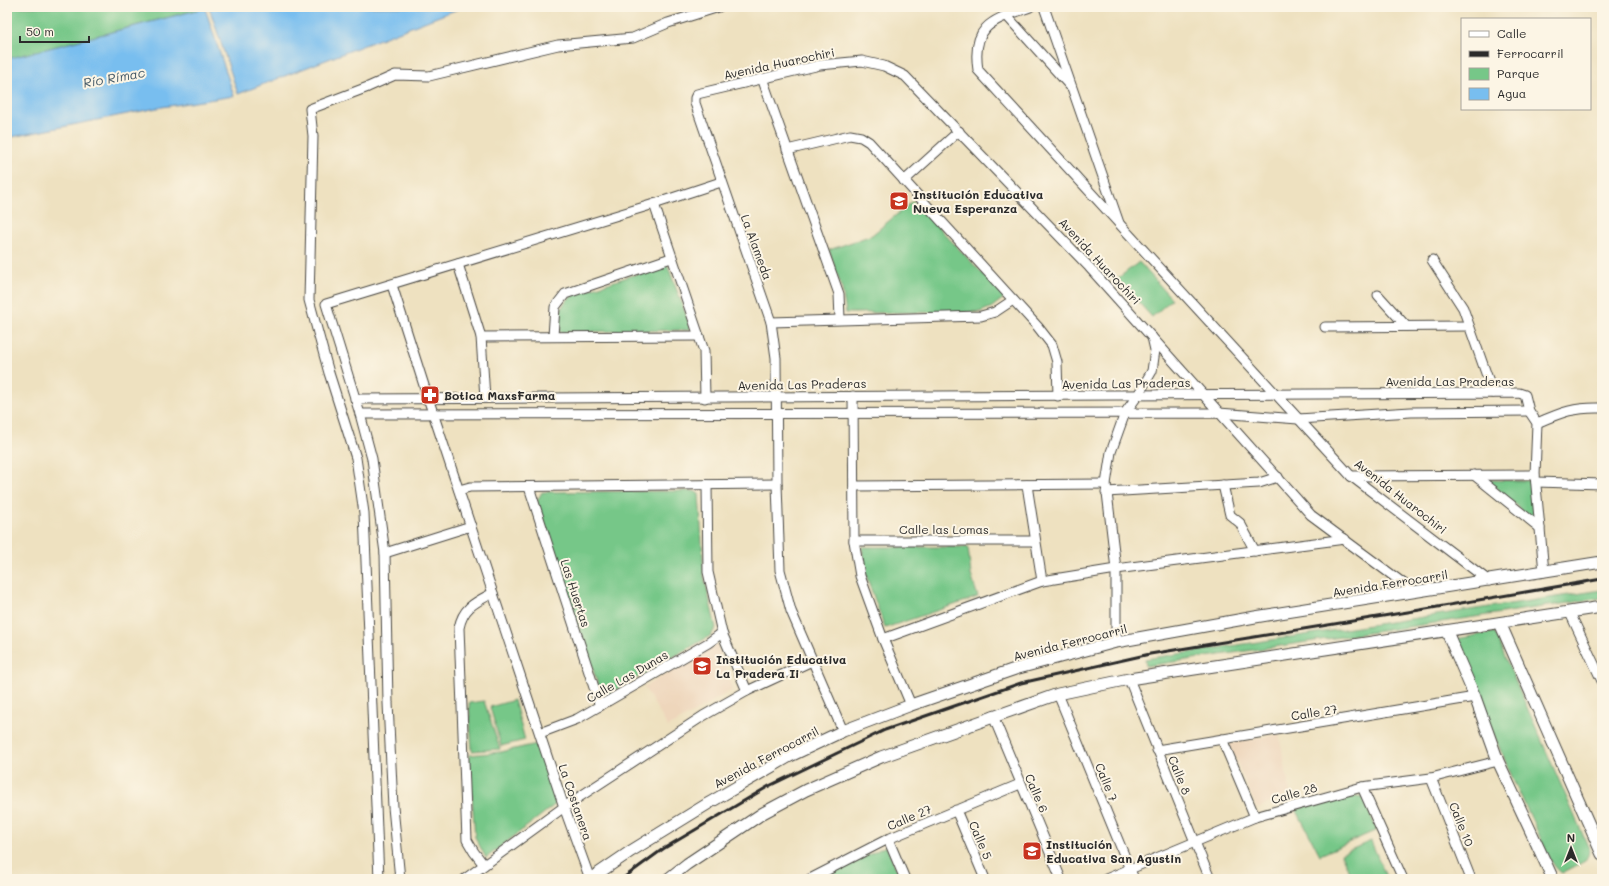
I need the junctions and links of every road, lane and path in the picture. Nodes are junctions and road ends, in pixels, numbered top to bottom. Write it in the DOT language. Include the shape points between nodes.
graph roads {
  1 [pos="719,7"];
  2 [pos="1030,7"];
  3 [pos="1044,7"];
  4 [pos="1006,16"];
  5 [pos="762,78"];
  6 [pos="1072,88"];
  7 [pos="697,94"];
  8 [pos="959,131"];
  9 [pos="787,150"];
  10 [pos="904,181"];
  11 [pos="721,182"];
  12 [pos="654,204"];
  13 [pos="1120,226"];
  14 [pos="671,258"];
  15 [pos="1432,260"];
  16 [pos="458,264"];
  17 [pos="392,284"];
  18 [pos="1378,295"];
  19 [pos="1013,300"];
  20 [pos="840,319"];
  21 [pos="771,322"];
  22 [pos="1406,326"];
  23 [pos="1469,326"];
  24 [pos="1325,327"];
  25 [pos="553,336"];
  26 [pos="699,336"];
  27 [pos="1152,336"];
  28 [pos="481,337"];
  29 [pos="1493,393"];
  30 [pos="1202,394"];
  31 [pos="1276,394"];
  32 [pos="1138,395"];
  33 [pos="776,396"];
  34 [pos="853,396"];
  35 [pos="1058,396"];
  36 [pos="428,398"];
  37 [pos="485,398"];
  38 [pos="705,398"];
  39 [pos="355,399"];
  40 [pos="1602,408"];
  41 [pos="1529,411"];
  42 [pos="776,413"];
  43 [pos="853,413"];
  44 [pos="1125,413"];
  45 [pos="1219,413"];
  46 [pos="360,414"];
  47 [pos="434,414"];
  48 [pos="1298,419"];
  49 [pos="1537,423"];
  50 [pos="1474,475"];
  51 [pos="1351,476"];
  52 [pos="1278,477"];
  53 [pos="1535,479"];
  54 [pos="777,484"];
  55 [pos="1602,484"];
  56 [pos="707,485"];
  57 [pos="1027,485"];
  58 [pos="1223,485"];
  59 [pos="854,486"];
  60 [pos="529,487"];
  61 [pos="1106,488"];
  62 [pos="459,490"];
  63 [pos="471,526"];
  64 [pos="1540,528"];
  65 [pos="1345,539"];
  66 [pos="854,541"];
  67 [pos="1035,541"];
  68 [pos="1255,550"];
  69 [pos="385,553"];
  70 [pos="1602,562"];
  71 [pos="1116,569"];
  72 [pos="1544,572"];
  73 [pos="1042,580"];
  74 [pos="1489,581"];
  75 [pos="1415,592"];
  76 [pos="493,593"];
  77 [pos="1602,607"];
  78 [pos="1570,613"];
  79 [pos="1500,623"];
  80 [pos="722,632"];
  81 [pos="1446,632"];
  82 [pos="883,639"];
  83 [pos="1116,642"];
  84 [pos="812,661"];
  85 [pos="1129,679"];
  86 [pos="1602,681"];
  87 [pos="746,691"];
  88 [pos="1058,694"];
  89 [pos="1475,697"];
  90 [pos="911,705"];
  91 [pos="600,706"];
  92 [pos="993,716"];
  93 [pos="843,731"];
  94 [pos="540,732"];
  95 [pos="1222,739"];
  96 [pos="1157,750"];
  97 [pos="1498,761"];
  98 [pos="1431,778"];
  99 [pos="1020,784"];
  100 [pos="1362,787"];
  101 [pos="564,807"];
  102 [pos="956,810"];
  103 [pos="1255,817"];
  104 [pos="1599,837"];
  105 [pos="888,839"];
  106 [pos="1195,842"];
  107 [pos="1602,854"];
  108 [pos="484,865"];
  109 [pos="1130,869"];
  110 [pos="379,879"];
  111 [pos="400,879"];
  112 [pos="465,879"];
  113 [pos="590,879"];
  114 [pos="668,879"];
  115 [pos="810,879"];
  116 [pos="905,879"];
  117 [pos="985,879"];
  118 [pos="1061,879"];
  119 [pos="1106,879"];
  120 [pos="1134,879"];
  121 [pos="1210,879"];
  122 [pos="1403,879"];
  123 [pos="1471,879"];
  124 [pos="1554,879"];
  1 -- 110 [label="street" via="668,23 633,38 558,45 429,76 395,75 310,109 313,136 309,300 356,458 364,513"];
  2 -- 4 [label="street, Avenida Huarochiri"];
  3 -- 6 [label="street"];
  4 -- 6 [label="street"];
  4 -- 13 [label="street, Avenida Huarochiri" via="989,24 982,32 977,43 978,70"];
  5 -- 7 [label="street, Avenida Huarochiri"];
  5 -- 8 [label="street, Avenida Huarochiri" via="820,65 848,62 862,61 884,66 905,76"];
  5 -- 9 [label="street"];
  6 -- 13 [label="street"];
  7 -- 11 [label="street, La Alameda" via="695,103"];
  8 -- 10 [label="street"];
  8 -- 27 [label="street, Avenida Huarochiri"];
  9 -- 10 [label="street" via="850,135 861,137 875,147"];
  9 -- 20 [label="street" via="838,294"];
  10 -- 19 [label="street"];
  11 -- 12 [label="street"];
  11 -- 21 [label="street, La Alameda"];
  12 -- 14 [label="street"];
  12 -- 16 [label="street"];
  13 -- 31 [label="street, Avenida Huarochiri"];
  14 -- 25 [label="street" via="565,294 555,307"];
  14 -- 26 [label="street"];
  15 -- 23 [label="street" via="1463,308"];
  16 -- 17 [label="street"];
  16 -- 28 [label="street"];
  17 -- 36 [label="street, La Costanera"];
  17 -- 39 [label="street" via="326,304"];
  18 -- 22 [label="street"];
  19 -- 20 [label="street" via="995,312 981,316"];
  19 -- 35 [label="street" via="1052,345 1057,362"];
  20 -- 21 [label="street"];
  21 -- 33 [label="street, La Alameda" via="776,358"];
  22 -- 23 [label="street"];
  22 -- 24 [label="street"];
  23 -- 29 [label="street"];
  25 -- 26 [label="street"];
  25 -- 28 [label="street"];
  26 -- 38 [label="street" via="704,351"];
  27 -- 30 [label="street, Avenida Huarochiri"];
  27 -- 32 [label="street" via="1154,364"];
  28 -- 37 [label="street"];
  29 -- 31 [label="street, Avenida Las Praderas"];
  29 -- 41 [label="street, Avenida Las Praderas" via="1523,393 1526,395"];
  30 -- 31 [label="street, Avenida Las Praderas"];
  30 -- 32 [label="street, Avenida Las Praderas"];
  30 -- 45 [label="street, Avenida Huarochiri"];
  31 -- 48 [label="street, Avenida Huarochiri"];
  32 -- 35 [label="street, Avenida Las Praderas"];
  32 -- 44 [label="street"];
  33 -- 34 [label="street, Avenida Las Praderas"];
  33 -- 38 [label="street, Avenida Las Praderas"];
  33 -- 42 [label="street, La Alameda"];
  34 -- 35 [label="street, Avenida Las Praderas"];
  34 -- 43 [label="street"];
  36 -- 37 [label="street, Avenida Las Praderas"];
  36 -- 39 [label="street, Avenida Las Praderas"];
  36 -- 47 [label="street, La Costanera"];
  37 -- 38 [label="street, Avenida Las Praderas"];
  39 -- 46 [label="street"];
  40 -- 49 [label="street" via="1566,411"];
  41 -- 48 [label="street" via="1411,412"];
  41 -- 49 [label="street"];
  42 -- 43 [label="street"];
  42 -- 47 [label="street"];
  42 -- 54 [label="street, La Alameda"];
  43 -- 44 [label="street"];
  43 -- 59 [label="street"];
  44 -- 45 [label="street"];
  44 -- 61 [label="street" via="1111,452"];
  45 -- 48 [label="street"];
  45 -- 52 [label="street, Avenida Huarochiri"];
  46 -- 47 [label="street"];
  46 -- 69 [label="street" via="372,459"];
  47 -- 62 [label="street, La Costanera"];
  48 -- 51 [label="street, Avenida Huarochiri"];
  49 -- 53 [label="street"];
  50 -- 51 [label="street"];
  50 -- 53 [label="street"];
  50 -- 64 [label="street"];
  51 -- 74 [label="street, Avenida Huarochiri"];
  52 -- 58 [label="street" via="1259,483"];
  52 -- 65 [label="street, Avenida Huarochiri" via="1311,515"];
  53 -- 55 [label="street"];
  53 -- 64 [label="street"];
  54 -- 56 [label="street"];
  54 -- 84 [label="street, La Alameda" via="780,570 791,611"];
  56 -- 60 [label="street"];
  56 -- 80 [label="street" via="708,572"];
  57 -- 59 [label="street"];
  57 -- 61 [label="street"];
  57 -- 67 [label="street"];
  58 -- 61 [label="street"];
  58 -- 68 [label="street" via="1230,515 1240,523"];
  59 -- 66 [label="street"];
  60 -- 62 [label="street" via="470,487"];
  60 -- 91 [label="street, Las Huertas"];
  61 -- 71 [label="street"];
  62 -- 63 [label="street, La Costanera"];
  63 -- 69 [label="street"];
  63 -- 76 [label="street, La Costanera"];
  64 -- 72 [label="street"];
  65 -- 68 [label="street"];
  65 -- 75 [label="street, Avenida Huarochiri"];
  66 -- 67 [label="street, Calle las Lomas"];
  66 -- 82 [label="street" via="860,576"];
  67 -- 73 [label="street"];
  68 -- 71 [label="street"];
  69 -- 111 [label="street" via="388,703 393,807"];
  70 -- 72 [label="street, Avenida Ferrocarril"];
  71 -- 73 [label="street"];
  71 -- 83 [label="street"];
  72 -- 74 [label="street, Avenida Ferrocarril"];
  73 -- 82 [label="street"];
  74 -- 75 [label="street, Avenida Ferrocarril"];
  75 -- 83 [label="street, Avenida Ferrocarril"];
  76 -- 94 [label="street, La Costanera"];
  76 -- 108 [label="street" via="465,611 459,628 467,840"];
  77 -- 78 [label="street"];
  78 -- 79 [label="street"];
  78 -- 86 [label="street"];
  79 -- 81 [label="street"];
  79 -- 104 [label="street"];
  80 -- 87 [label="street"];
  80 -- 91 [label="street, Calle Las Dunas" via="708,643"];
  81 -- 85 [label="street"];
  81 -- 89 [label="street"];
  82 -- 90 [label="street"];
  83 -- 90 [label="street, Avenida Ferrocarril" via="1015,669"];
  84 -- 87 [label="street"];
  84 -- 93 [label="street, La Alameda"];
  85 -- 88 [label="street"];
  85 -- 96 [label="street, Calle 8"];
  87 -- 101 [label="street" via="703,716"];
  88 -- 92 [label="street"];
  88 -- 109 [label="street, Calle 7"];
  89 -- 95 [label="street, Calle 27"];
  89 -- 97 [label="street"];
  90 -- 93 [label="street, Avenida Ferrocarril"];
  91 -- 94 [label="street, Calle Las Dunas" via="577,719"];
  92 -- 99 [label="street, Calle 6"];
  92 -- 114 [label="street" via="881,757 806,790 763,813"];
  93 -- 113 [label="street, Avenida Ferrocarril" via="790,756 709,803"];
  94 -- 101 [label="street, La Costanera"];
  95 -- 96 [label="street, Calle 27"];
  95 -- 103 [label="street"];
  96 -- 106 [label="street, Calle 8"];
  97 -- 98 [label="street, Calle 28"];
  97 -- 124 [label="street"];
  98 -- 100 [label="street, Calle 28"];
  98 -- 123 [label="street, Calle 10"];
  99 -- 102 [label="street, Calle 27"];
  99 -- 118 [label="street, Calle 6"];
  100 -- 103 [label="street, Calle 28"];
  100 -- 122 [label="street"];
  101 -- 108 [label="street"];
  101 -- 113 [label="street, La Costanera"];
  102 -- 105 [label="street, Calle 27"];
  102 -- 117 [label="street, Calle 5"];
  103 -- 106 [label="street, Calle 28"];
  104 -- 107 [label="street"];
  105 -- 115 [label="street, Calle 27"];
  105 -- 116 [label="street"];
  106 -- 109 [label="street, Calle 28"];
  106 -- 121 [label="street, Calle 8"];
  108 -- 112 [label="street"];
  109 -- 119 [label="street, Calle 28"];
  109 -- 120 [label="street, Calle 7"];
}
